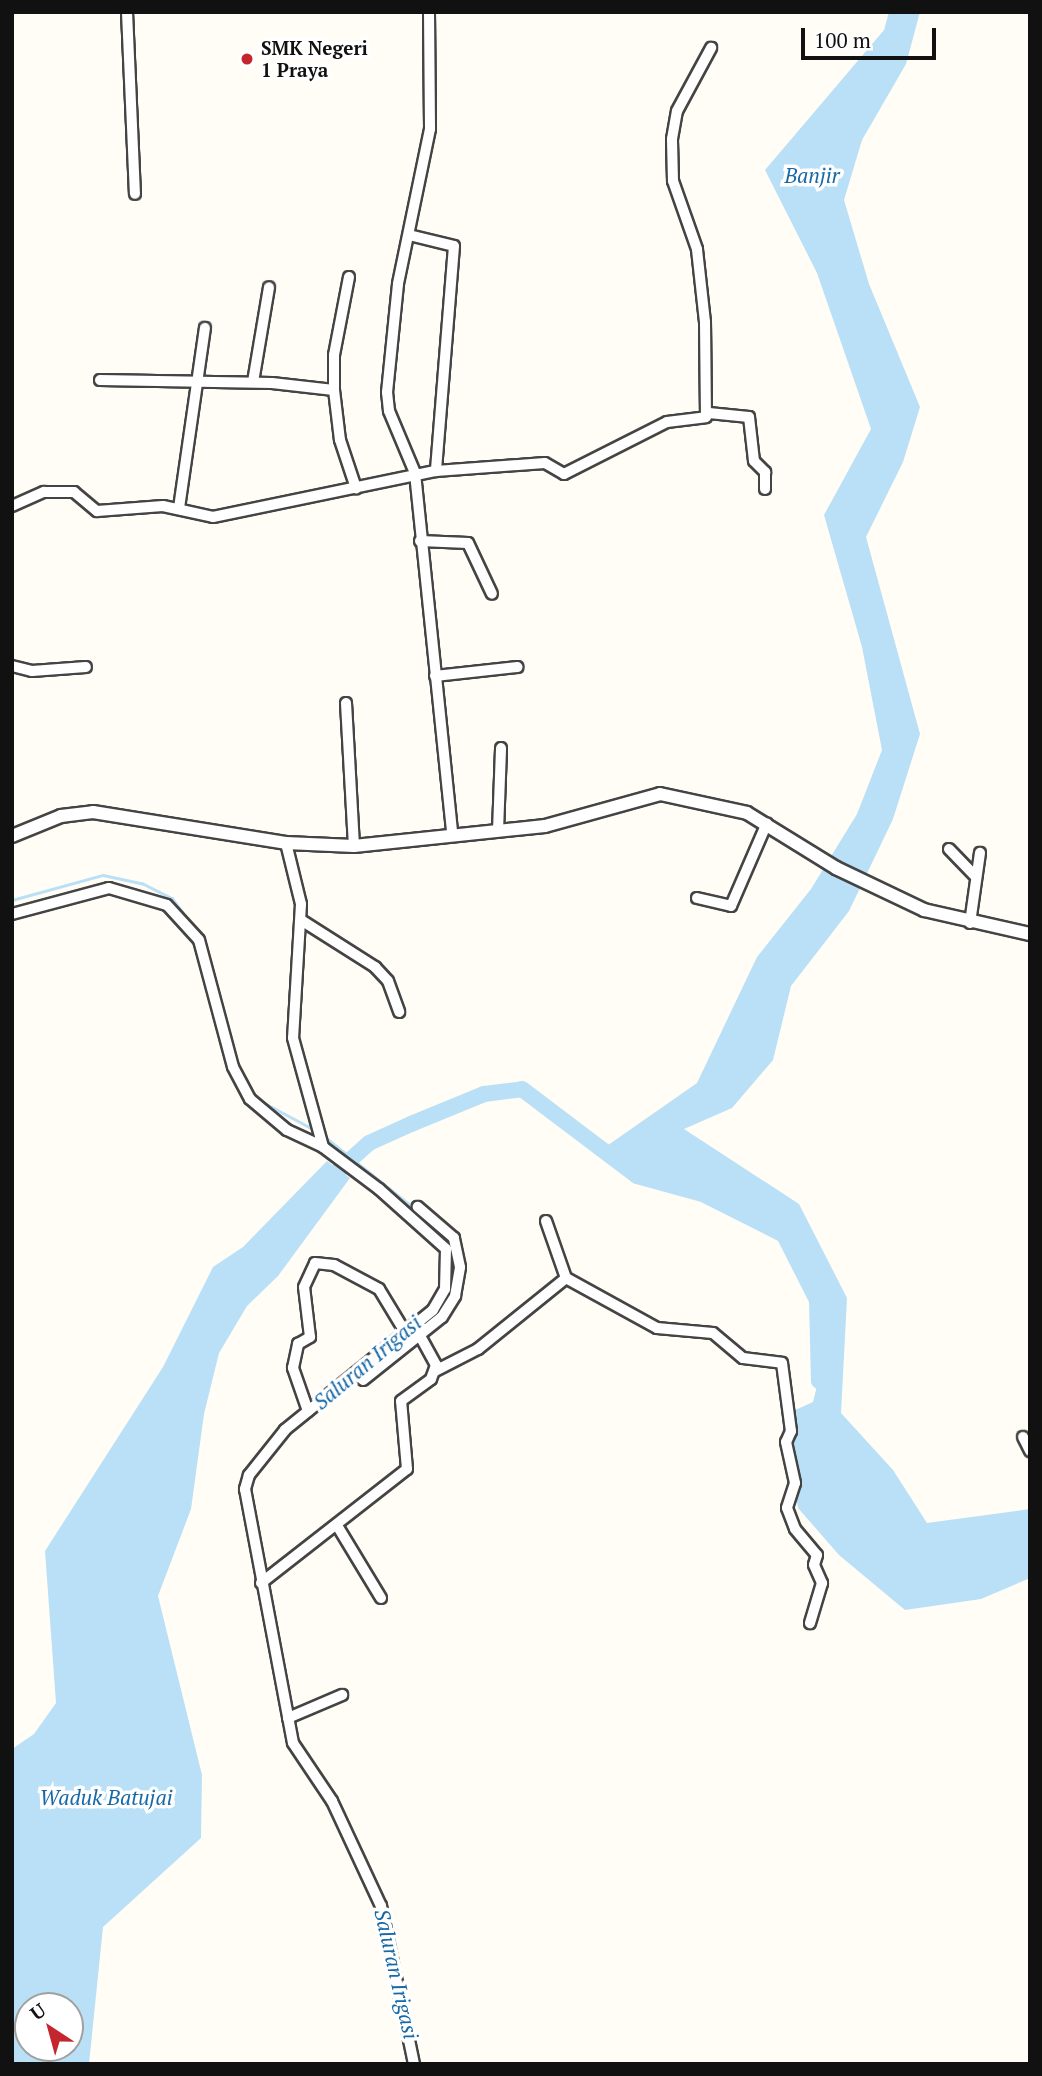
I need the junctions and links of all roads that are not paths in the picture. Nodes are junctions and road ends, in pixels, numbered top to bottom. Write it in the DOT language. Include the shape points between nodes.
graph roads {
  1 [pos="127,12"];
  2 [pos="429,12"];
  3 [pos="711,48"];
  4 [pos="135,194"];
  5 [pos="409,235"];
  6 [pos="349,277"];
  7 [pos="269,287"];
  8 [pos="205,328"];
  9 [pos="100,380"];
  10 [pos="198,382"];
  11 [pos="253,382"];
  12 [pos="334,390"];
  13 [pos="709,413"];
  14 [pos="436,471"];
  15 [pos="415,473"];
  16 [pos="356,488"];
  17 [pos="765,489"];
  18 [pos="12,506"];
  19 [pos="179,508"];
  20 [pos="420,541"];
  21 [pos="492,594"];
  22 [pos="12,666"];
  23 [pos="86,667"];
  24 [pos="518,667"];
  25 [pos="435,676"];
  26 [pos="346,704"];
  27 [pos="501,748"];
  28 [pos="767,823"];
  29 [pos="498,831"];
  30 [pos="452,834"];
  31 [pos="12,836"];
  32 [pos="286,843"];
  33 [pos="354,846"];
  34 [pos="949,849"];
  35 [pos="980,853"];
  36 [pos="976,877"];
  37 [pos="697,898"];
  38 [pos="12,914"];
  39 [pos="301,920"];
  40 [pos="970,923"];
  41 [pos="1030,934"];
  42 [pos="399,1012"];
  43 [pos="320,1140"];
  44 [pos="418,1207"];
  45 [pos="546,1221"];
  46 [pos="430,1223"];
  47 [pos="566,1278"];
  48 [pos="415,1330"];
  49 [pos="435,1371"];
  50 [pos="363,1380"];
  51 [pos="308,1411"];
  52 [pos="1023,1437"];
  53 [pos="1030,1451"];
  54 [pos="338,1527"];
  55 [pos="264,1581"];
  56 [pos="381,1598"];
  57 [pos="810,1623"];
  58 [pos="342,1695"];
  59 [pos="291,1717"];
  60 [pos="414,2064"];
  1 -- 4 [label="street"];
  2 -- 5 [label="street" via="430,129"];
  3 -- 13 [label="street" via="677,111 672,139 673,181 696,245"];
  5 -- 14 [label="street" via="454,246"];
  5 -- 15 [label="street" via="387,392 388,411"];
  6 -- 12 [label="street" via="334,355"];
  7 -- 11 [label="street"];
  8 -- 10 [label="street"];
  9 -- 10 [label="street"];
  10 -- 11 [label="street"];
  10 -- 19 [label="street"];
  11 -- 12 [label="street"];
  12 -- 16 [label="street" via="340,440"];
  13 -- 14 [label="street" via="667,422 569,473 545,463"];
  13 -- 17 [label="street" via="749,417 754,461 765,472"];
  14 -- 15 [label="street"];
  15 -- 16 [label="street"];
  15 -- 20 [label="street"];
  16 -- 19 [label="street" via="246,513 207,517"];
  18 -- 19 [label="street" via="51,491 76,492 100,512"];
  20 -- 21 [label="street" via="468,543"];
  20 -- 25 [label="street"];
  22 -- 23 [label="street" via="32,671"];
  24 -- 25 [label="street"];
  25 -- 30 [label="street"];
  26 -- 33 [label="street"];
  27 -- 29 [label="street"];
  28 -- 29 [label="street" via="719,804 660,794 545,826"];
  28 -- 37 [label="street" via="731,906"];
  28 -- 40 [label="street" via="836,868 924,910"];
  29 -- 30 [label="street"];
  30 -- 33 [label="street"];
  31 -- 32 [label="street" via="61,816 93,812"];
  32 -- 33 [label="street"];
  32 -- 39 [label="street"];
  34 -- 36 [label="street"];
  35 -- 36 [label="street"];
  36 -- 40 [label="street"];
  38 -- 43 [label="street" via="96,889 119,889 167,905 199,940 233,1067 250,1099 287,1130"];
  39 -- 42 [label="street" via="375,967 387,981"];
  39 -- 43 [label="street" via="292,1028"];
  40 -- 41 [label="street"];
  43 -- 46 [label="street"];
  44 -- 46 [label="street"];
  45 -- 47 [label="street"];
  46 -- 48 [label="street" via="446,1249 448,1272 437,1305"];
  47 -- 49 [label="street" via="478,1349"];
  47 -- 57 [label="street" via="657,1328 713,1333 743,1358 782,1363 791,1431 786,1442 795,1483 787,1508 795,1529 817,1555 814,1565 822,1583"];
  48 -- 49 [label="street"];
  48 -- 50 [label="street"];
  48 -- 51 [label="street"];
  48 -- 51 [label="street" via="379,1289 334,1265 315,1263 304,1287 310,1337 298,1344 293,1371"];
  49 -- 54 [label="street" via="401,1401 407,1469"];
  51 -- 55 [label="street" via="285,1430 247,1482 248,1528"];
  52 -- 53 [label="street"];
  54 -- 55 [label="street"];
  54 -- 56 [label="street"];
  55 -- 59 [label="street"];
  58 -- 59 [label="street"];
  59 -- 60 [label="street" via="295,1748 331,1801 381,1906"];
}
